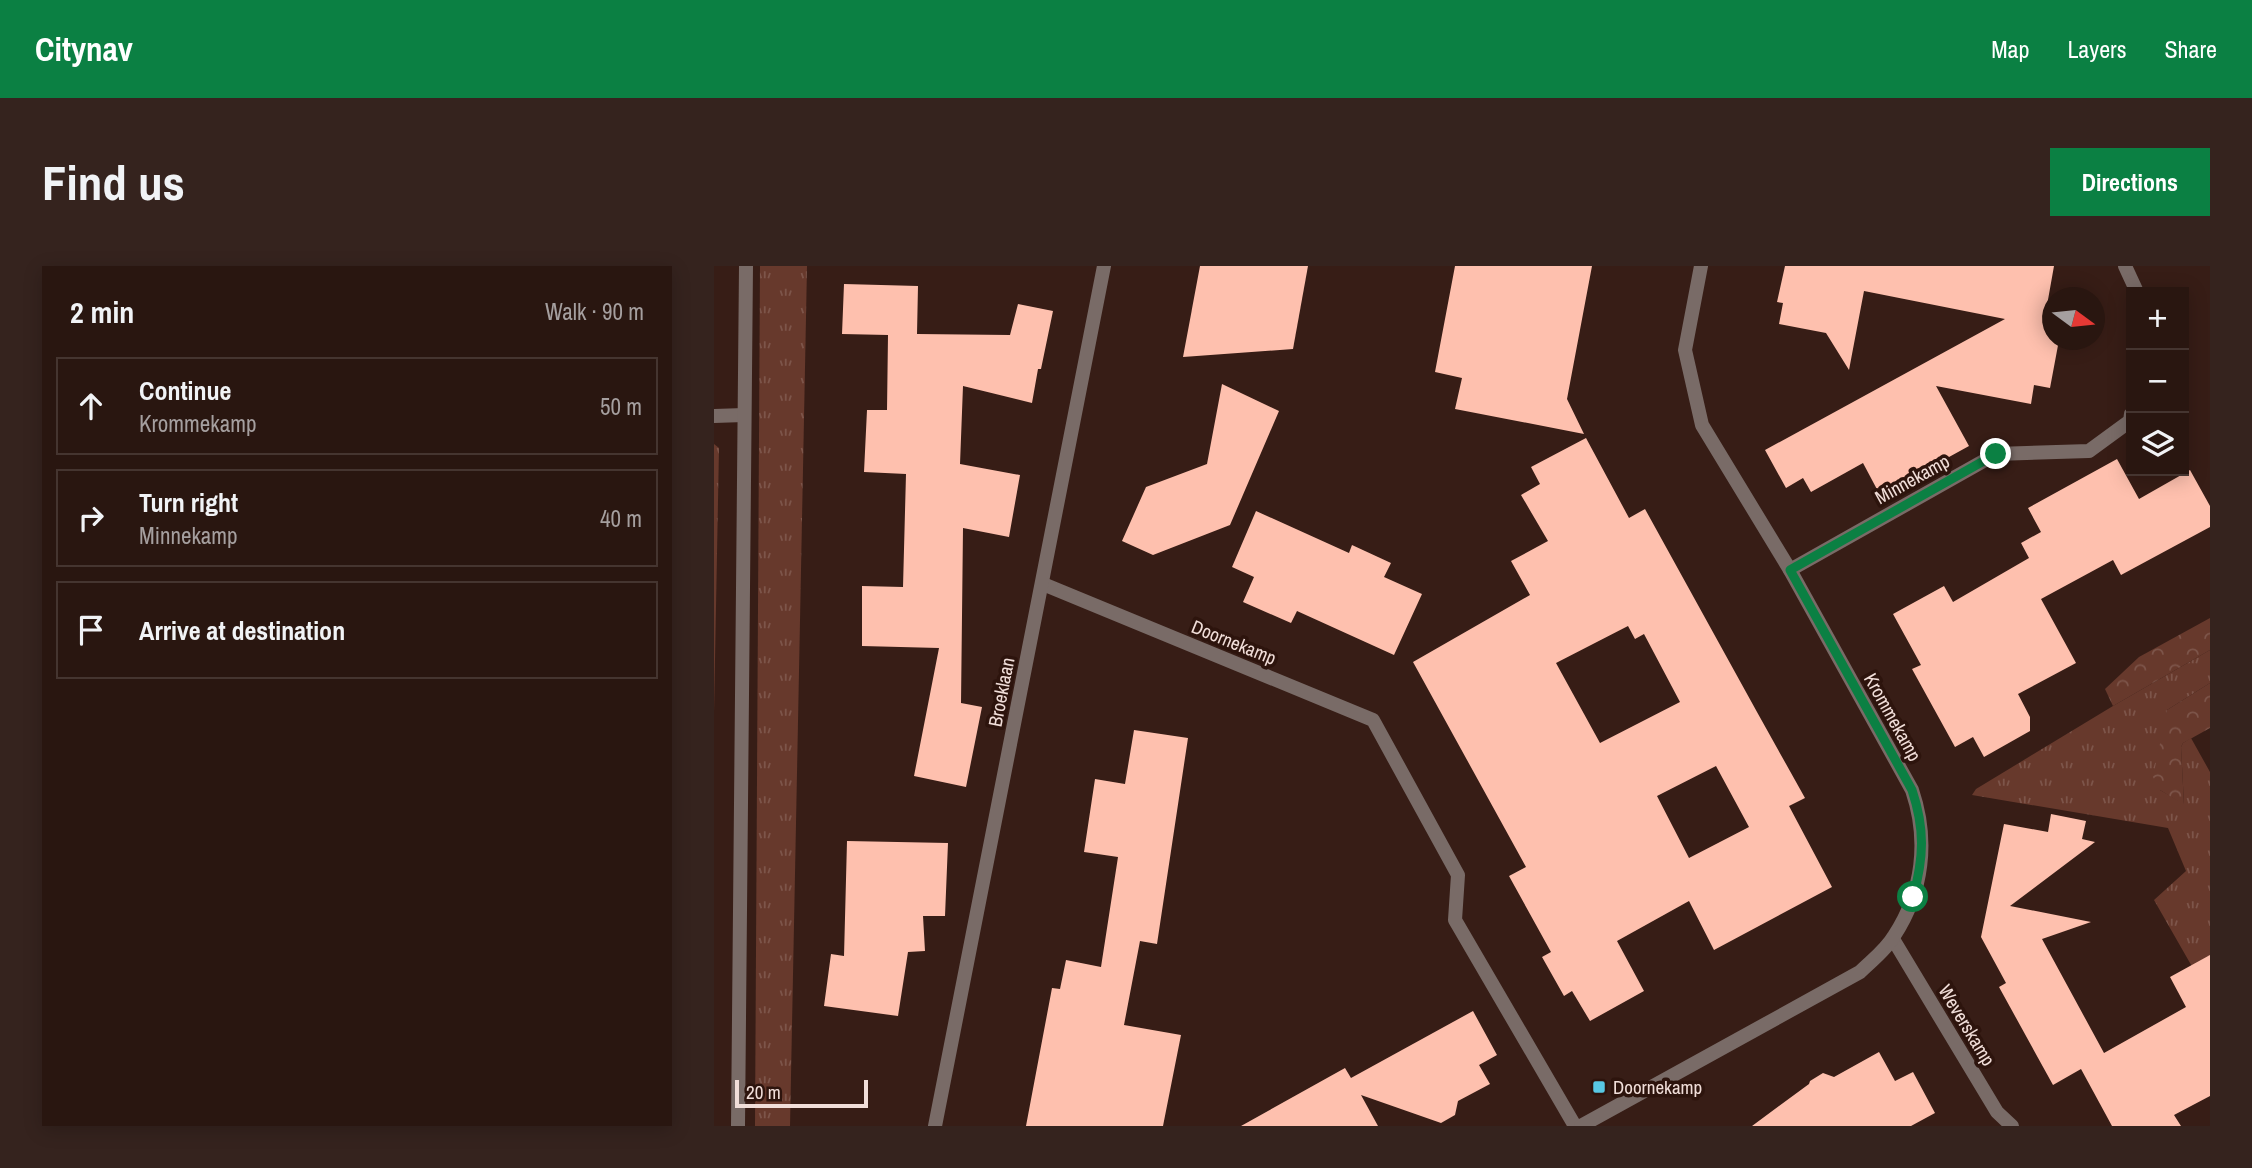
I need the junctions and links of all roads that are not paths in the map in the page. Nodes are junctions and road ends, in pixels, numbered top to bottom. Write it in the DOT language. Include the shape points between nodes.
graph roads {
  1 [pos="746,266"];
  2 [pos="1104,266"];
  3 [pos="1701,266"];
  4 [pos="2125,266"];
  5 [pos="2135,287"];
  6 [pos="744,415"];
  7 [pos="714,416"];
  8 [pos="2126,424"];
  9 [pos="1790,570"];
  10 [pos="1043,584"];
  11 [pos="1893,939"];
  12 [pos="738,1126"];
  13 [pos="935,1126"];
  14 [pos="1575,1126"];
  15 [pos="1581,1126"];
  16 [pos="2012,1126"];
  1 -- 6 [label="street"];
  2 -- 10 [label="street, Broeklaan"];
  3 -- 9 [label="street, Krommekamp" via="1685,350 1702,425"];
  4 -- 5 [label="street"];
  6 -- 7 [label="street"];
  6 -- 12 [label="street"];
  8 -- 9 [label="street, Minnekamp" via="2089,451 1996,454"];
  9 -- 11 [label="street, Krommekamp" via="1912,790 1920,813 1920,873"];
  10 -- 13 [label="street, Broeklaan"];
  10 -- 14 [label="street, Doornekamp" via="1373,720 1458,875 1455,920"];
  11 -- 15 [label="street, Krommekamp" via="1860,972"];
  11 -- 16 [label="street, Weverskamp" via="1997,1112"];
}
